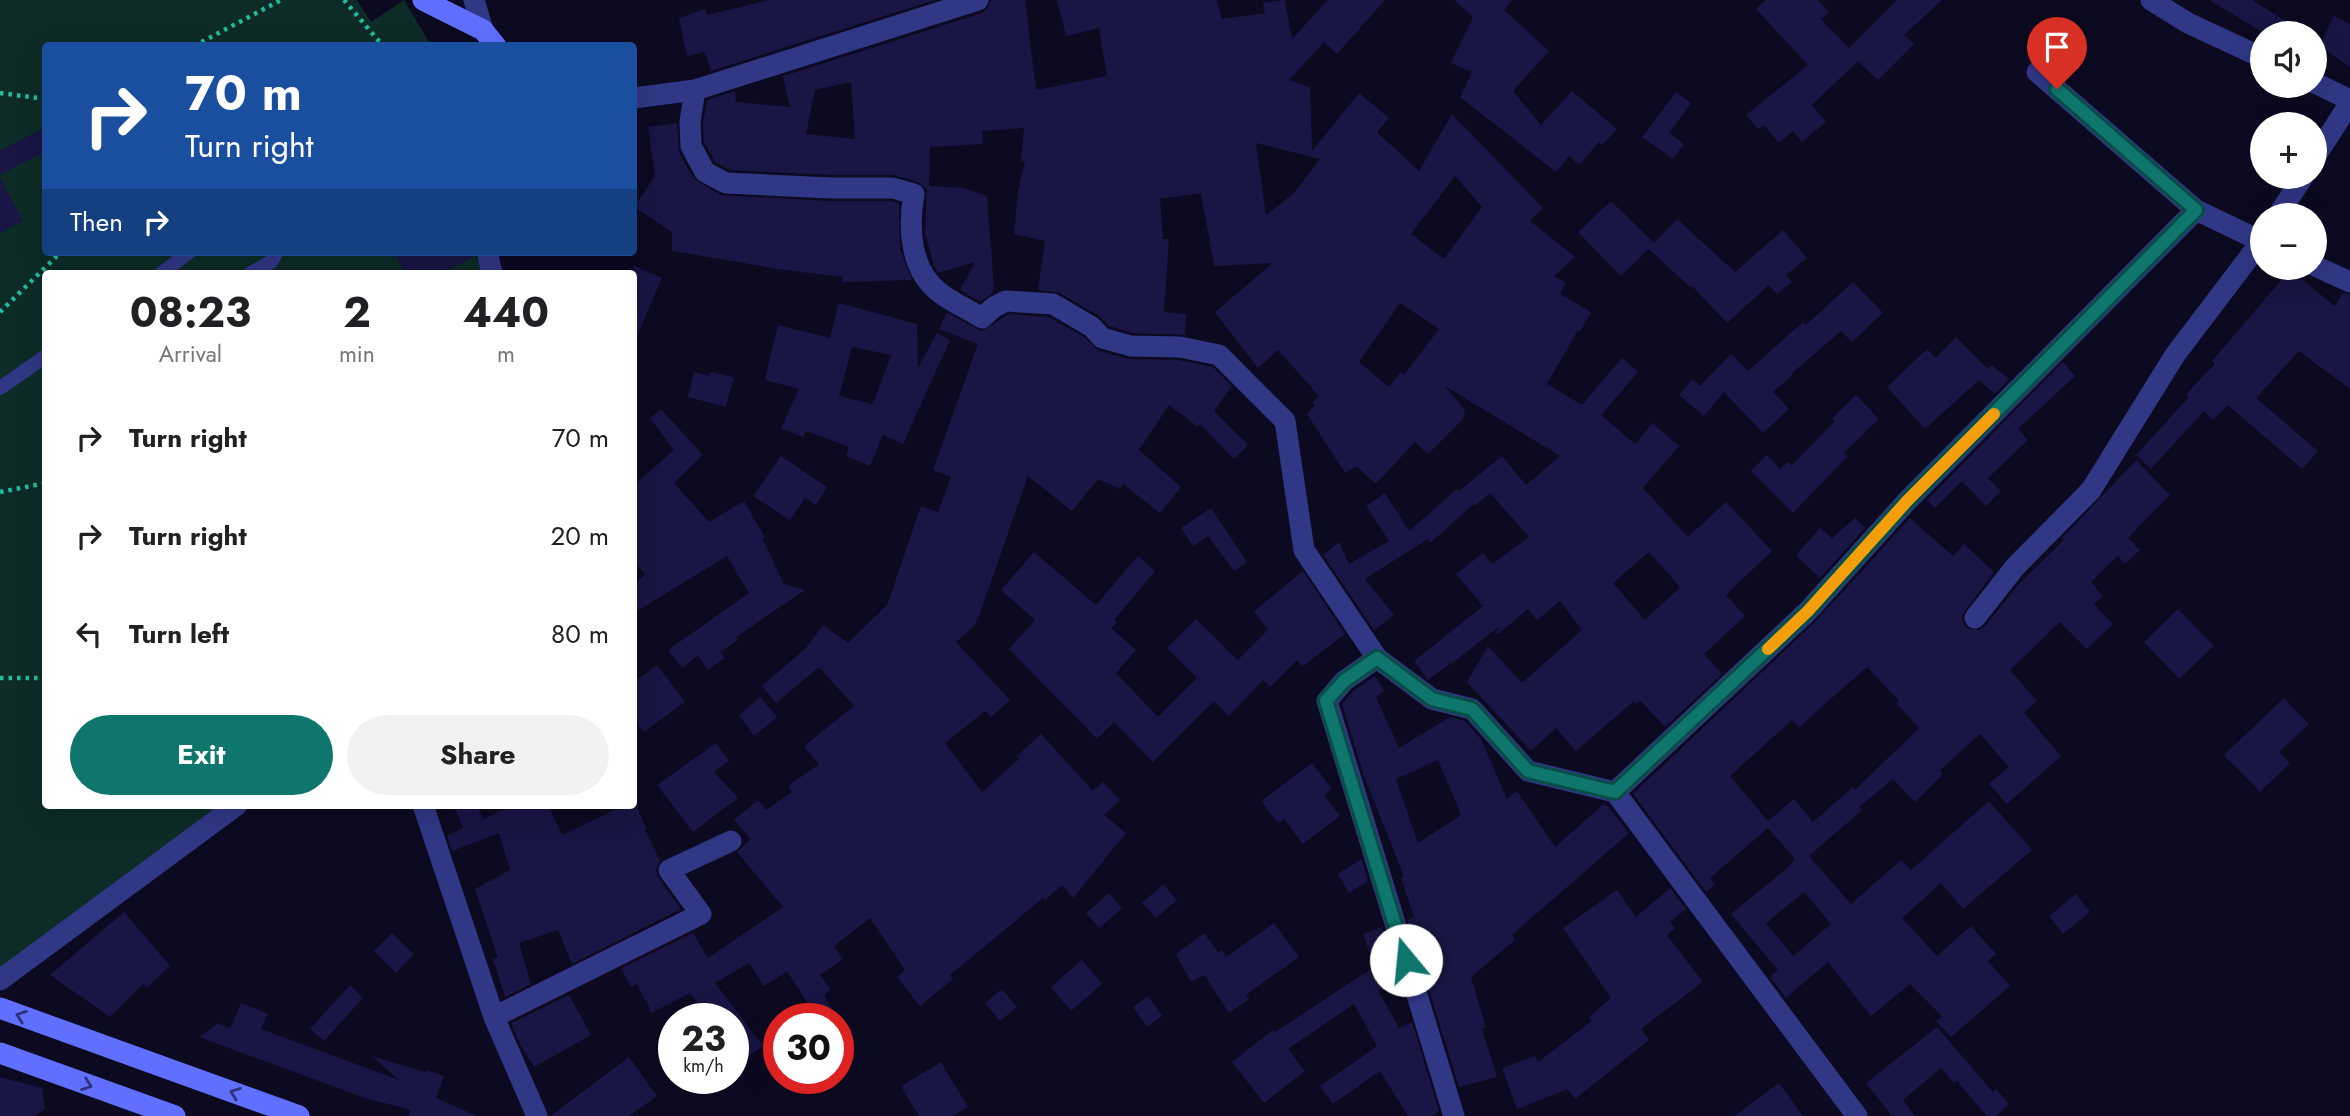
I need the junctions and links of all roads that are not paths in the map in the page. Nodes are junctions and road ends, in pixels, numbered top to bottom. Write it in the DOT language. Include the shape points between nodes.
graph roads {
  1 [pos="423,0"];
  2 [pos="474,0"];
  3 [pos="978,0"];
  4 [pos="2151,0"];
  5 [pos="490,38"];
  6 [pos="2250,52"];
  7 [pos="2037,72"];
  8 [pos="695,90"];
  9 [pos="2327,90"];
  10 [pos="637,98"];
  11 [pos="2350,102"];
  12 [pos="2327,138"];
  13 [pos="2196,210"];
  14 [pos="2250,235"];
  15 [pos="184,256"];
  16 [pos="275,256"];
  17 [pos="2250,257"];
  18 [pos="166,270"];
  19 [pos="256,270"];
  20 [pos="2327,272"];
  21 [pos="2350,282"];
  22 [pos="42,359"];
  23 [pos="0,388"];
  24 [pos="1975,618"];
  25 [pos="1377,658"];
  26 [pos="1615,792"];
  27 [pos="232,809"];
  28 [pos="423,809"];
  29 [pos="731,841"];
  30 [pos="0,980"];
  31 [pos="0,1008"];
  32 [pos="494,1017"];
  33 [pos="0,1053"];
  34 [pos="131,1108"];
  35 [pos="176,1116"];
  36 [pos="299,1116"];
  37 [pos="537,1116"];
  38 [pos="1454,1116"];
  39 [pos="1857,1116"];
  1 -- 5 [label="main road"];
  2 -- 5 [label="street"];
  3 -- 8 [label="street"];
  4 -- 6 [label="street"];
  7 -- 13 [label="street"];
  8 -- 10 [label="street"];
  8 -- 25 [label="street" via="691,146 705,172 726,183 893,188 914,194 910,214 920,273 939,292 982,318 1006,302 1053,304 1102,338 1131,346 1180,347 1219,355 1285,421 1304,550"];
  9 -- 11 [label="street"];
  11 -- 12 [label="street"];
  13 -- 14 [label="street"];
  13 -- 26 [label="street" via="1908,500 1808,611"];
  15 -- 18 [label="lane"];
  16 -- 19 [label="lane"];
  17 -- 24 [label="street" via="2175,355 2091,490 2015,567"];
  20 -- 21 [label="street"];
  22 -- 23 [label="lane"];
  25 -- 26 [label="street" via="1432,699 1472,709 1528,771"];
  25 -- 38 [label="street" via="1344,681 1326,701"];
  26 -- 39 [label="street"];
  27 -- 30 [label="street"];
  28 -- 32 [label="street"];
  29 -- 32 [label="street" via="669,870 701,914"];
  36 -- 31 [label="main road, one-way"];
  32 -- 37 [label="street"];
  33 -- 34 [label="main road, one-way"];
  34 -- 35 [label="main road"];
}
